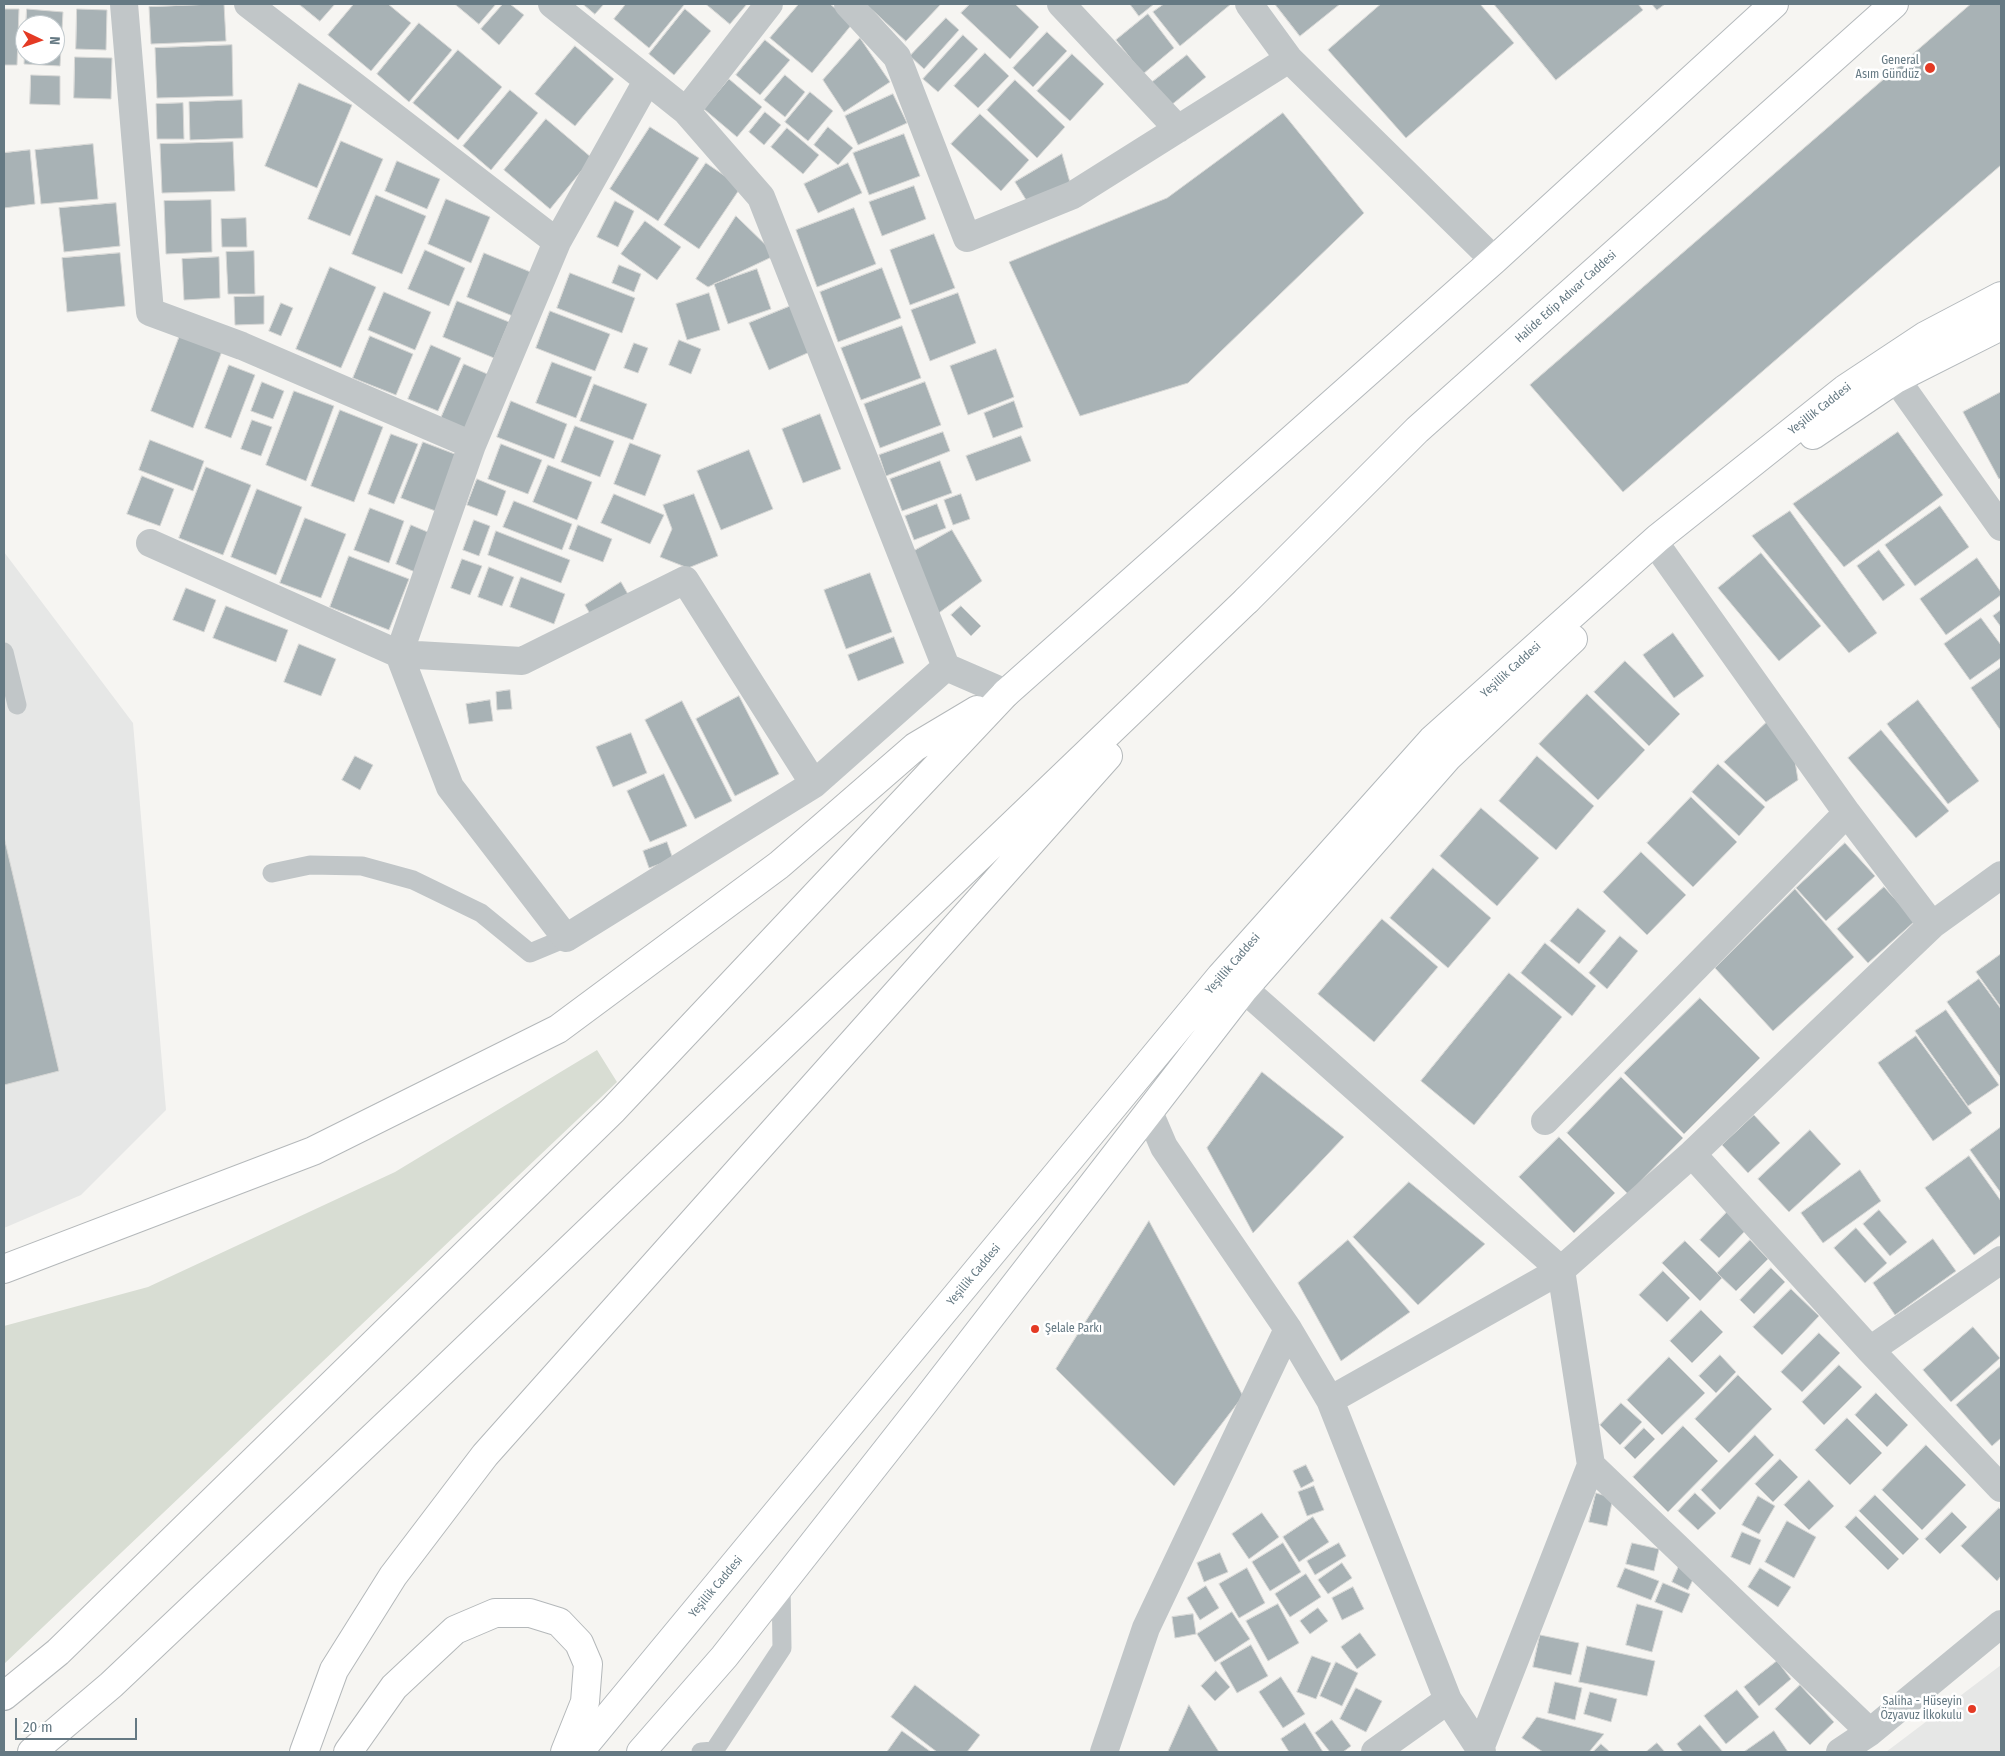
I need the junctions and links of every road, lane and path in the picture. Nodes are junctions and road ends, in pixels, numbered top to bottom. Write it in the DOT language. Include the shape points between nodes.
graph roads {
  1 [pos="124,4"];
  2 [pos="248,4"];
  3 [pos="769,4"];
  4 [pos="848,4"];
  5 [pos="1061,4"];
  6 [pos="1250,4"];
  7 [pos="1774,4"];
  8 [pos="1894,4"];
  9 [pos="559,6"];
  10 [pos="1289,59"];
  11 [pos="647,81"];
  12 [pos="686,111"];
  13 [pos="1178,129"];
  14 [pos="557,242"];
  15 [pos="1494,260"];
  16 [pos="2001,296"];
  17 [pos="2001,326"];
  18 [pos="1896,379"];
  19 [pos="472,445"];
  20 [pos="2001,527"];
  21 [pos="150,543"];
  22 [pos="1663,554"];
  23 [pos="1247,600"];
  24 [pos="4,652"];
  25 [pos="399,654"];
  26 [pos="946,667"];
  27 [pos="1006,693"];
  28 [pos="17,705"];
  29 [pos="814,784"];
  30 [pos="1847,813"];
  31 [pos="272,873"];
  32 [pos="2001,875"];
  33 [pos="1932,924"];
  34 [pos="566,938"];
  35 [pos="1244,989"];
  36 [pos="1149,1112"];
  37 [pos="1545,1121"];
  38 [pos="1692,1154"];
  39 [pos="2001,1260"];
  40 [pos="4,1269"];
  41 [pos="1561,1270"];
  42 [pos="1288,1329"];
  43 [pos="1870,1350"];
  44 [pos="1330,1400"];
  45 [pos="1591,1465"];
  46 [pos="2001,1488"];
  47 [pos="781,1582"];
  48 [pos="2001,1624"];
  49 [pos="4,1696"];
  50 [pos="1448,1700"];
  51 [pos="1870,1732"];
  52 [pos="1481,1751"];
  53 [pos="32,1752"];
  54 [pos="304,1752"];
  55 [pos="348,1752"];
  56 [pos="566,1752"];
  57 [pos="579,1752"];
  58 [pos="641,1752"];
  59 [pos="701,1752"];
  60 [pos="1104,1752"];
  61 [pos="1375,1752"];
  62 [pos="1840,1752"];
  1 -- 19 [label="street" via="150,312 242,346"];
  2 -- 14 [label="street"];
  3 -- 12 [label="street"];
  4 -- 13 [label="street" via="897,57 967,238 1073,195"];
  5 -- 13 [label="street"];
  6 -- 10 [label="street"];
  7 -- 15 [label="main road"];
  8 -- 23 [label="main road, Halide Edip Adıvar Caddesi" via="1417,430"];
  9 -- 11 [label="street"];
  10 -- 13 [label="street"];
  10 -- 15 [label="street"];
  11 -- 12 [label="street"];
  11 -- 14 [label="street"];
  12 -- 26 [label="street" via="761,197"];
  14 -- 19 [label="street"];
  15 -- 27 [label="main road"];
  16 -- 57 [label="main road, Yeşillik Caddesi" via="1925,336 1845,389 1658,538 1432,740 1221,976"];
  17 -- 18 [label="main road, Yeşillik Caddesi"];
  18 -- 20 [label="street"];
  18 -- 22 [label="main road, Yeşillik Caddesi" via="1781,457"];
  19 -- 25 [label="street"];
  21 -- 25 [label="street"];
  22 -- 30 [label="street"];
  22 -- 35 [label="main road, Yeşillik Caddesi" via="1448,757"];
  23 -- 53 [label="main road" via="111,1685"];
  23 -- 54 [label="main road" via="485,1454 393,1576 334,1670"];
  24 -- 28 [label="lane"];
  25 -- 29 [label="street" via="522,661 685,580"];
  25 -- 34 [label="street" via="450,787"];
  26 -- 27 [label="street"];
  26 -- 29 [label="street"];
  27 -- 40 [label="main road" via="915,747 779,865 558,1030 313,1151"];
  27 -- 49 [label="main road" via="613,1110 58,1652"];
  29 -- 34 [label="street"];
  30 -- 33 [label="street"];
  30 -- 37 [label="street"];
  31 -- 34 [label="lane" via="310,865 362,866 413,880 481,913 530,954"];
  32 -- 33 [label="street"];
  33 -- 38 [label="street"];
  35 -- 36 [label="main road, Yeşillik Caddesi"];
  35 -- 41 [label="street"];
  36 -- 42 [label="street" via="1164,1147"];
  36 -- 47 [label="main road, Yeşillik Caddesi" via="924,1404"];
  38 -- 41 [label="street"];
  38 -- 43 [label="street"];
  39 -- 43 [label="street"];
  41 -- 44 [label="street"];
  41 -- 45 [label="street"];
  42 -- 44 [label="street"];
  42 -- 60 [label="street" via="1146,1628"];
  43 -- 46 [label="street"];
  44 -- 50 [label="street"];
  45 -- 51 [label="street"];
  45 -- 52 [label="street"];
  47 -- 58 [label="main road, Yeşillik Caddesi" via="724,1657"];
  47 -- 59 [label="lane" via="782,1648 714,1751"];
  48 -- 51 [label="street"];
  50 -- 52 [label="street"];
  50 -- 61 [label="street"];
  51 -- 62 [label="street"];
  55 -- 56 [label="main road" via="394,1687 455,1630 495,1613 530,1613 559,1622 578,1643 588,1664 585,1702"];
}
